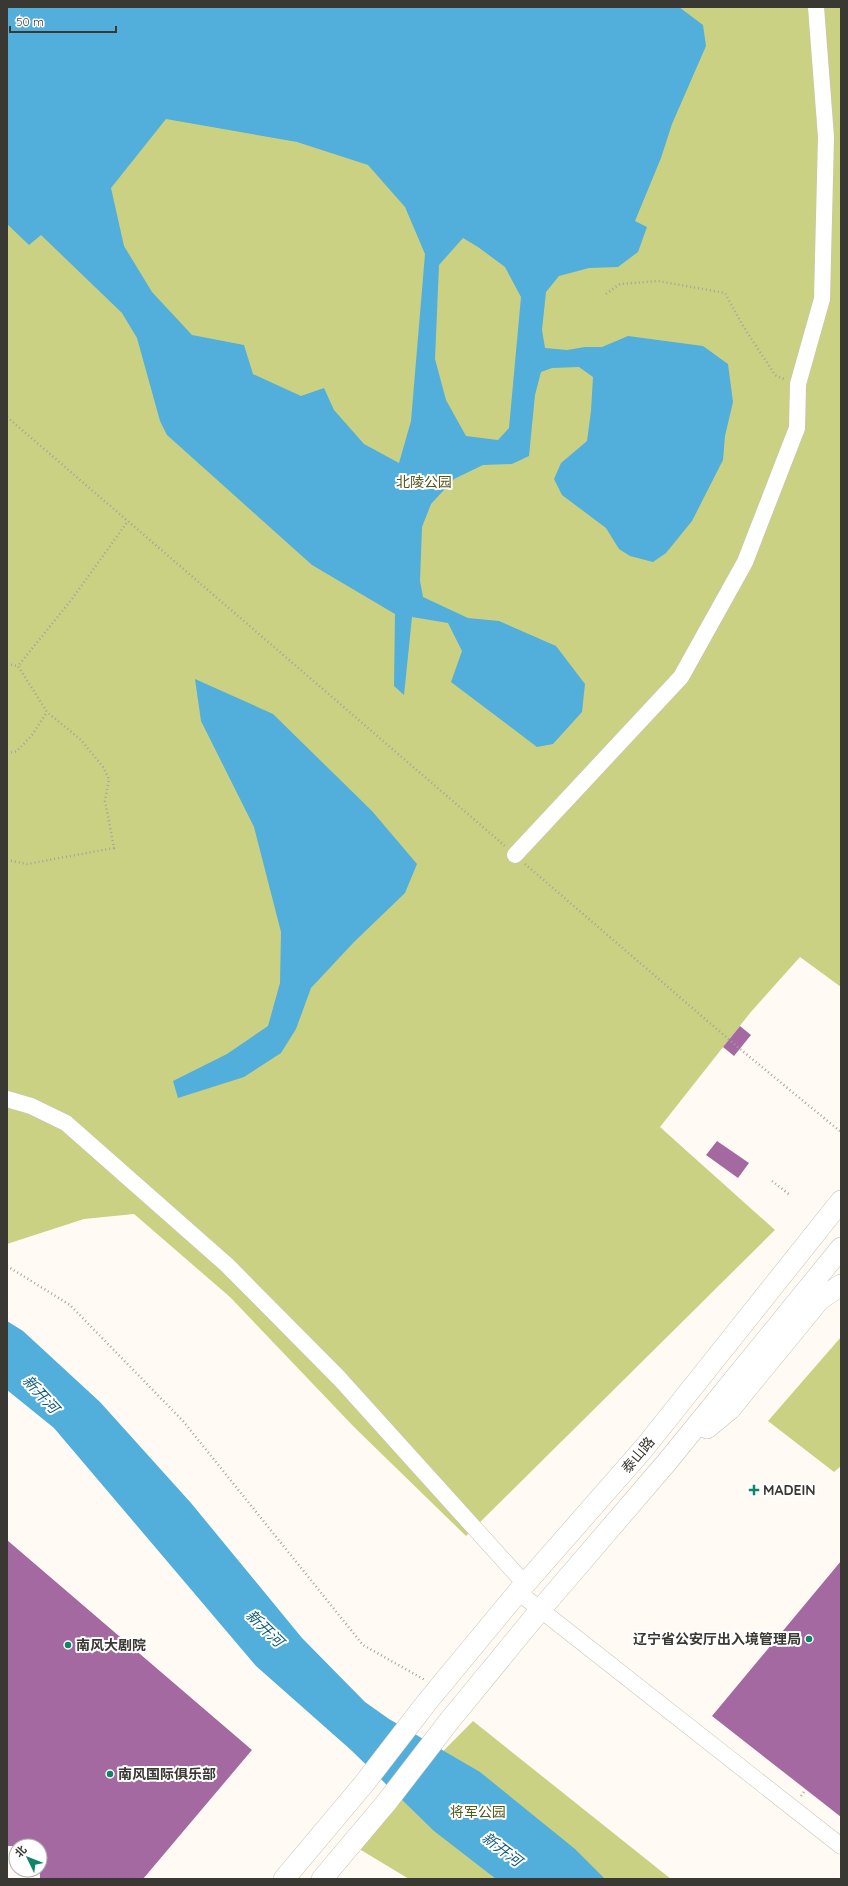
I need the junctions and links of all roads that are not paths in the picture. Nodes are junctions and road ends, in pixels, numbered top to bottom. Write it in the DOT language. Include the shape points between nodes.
graph roads {
  1 [pos="816,7"];
  2 [pos="514,854"];
  3 [pos="7,1099"];
  4 [pos="841,1201"];
  5 [pos="841,1248"];
  6 [pos="841,1285"];
  7 [pos="667,1462"];
  8 [pos="522,1588"];
  9 [pos="541,1609"];
  10 [pos="841,1846"];
  11 [pos="284,1879"];
  12 [pos="322,1879"];
  1 -- 2 [label="street" via="826,137 822,299 798,384 797,428 745,562 681,677"];
  3 -- 8 [label="street" via="31,1106 66,1123 227,1265 339,1378"];
  4 -- 8 [label="main road, 泰山路" via="645,1447"];
  5 -- 7 [label="main road, 泰山路"];
  6 -- 7 [label="main road" via="819,1300 730,1409"];
  7 -- 9 [label="main road, 泰山路"];
  8 -- 9 [label="street"];
  8 -- 11 [label="main road, 泰山路"];
  9 -- 10 [label="street"];
  9 -- 12 [label="main road, 泰山路, bridge"];
}
